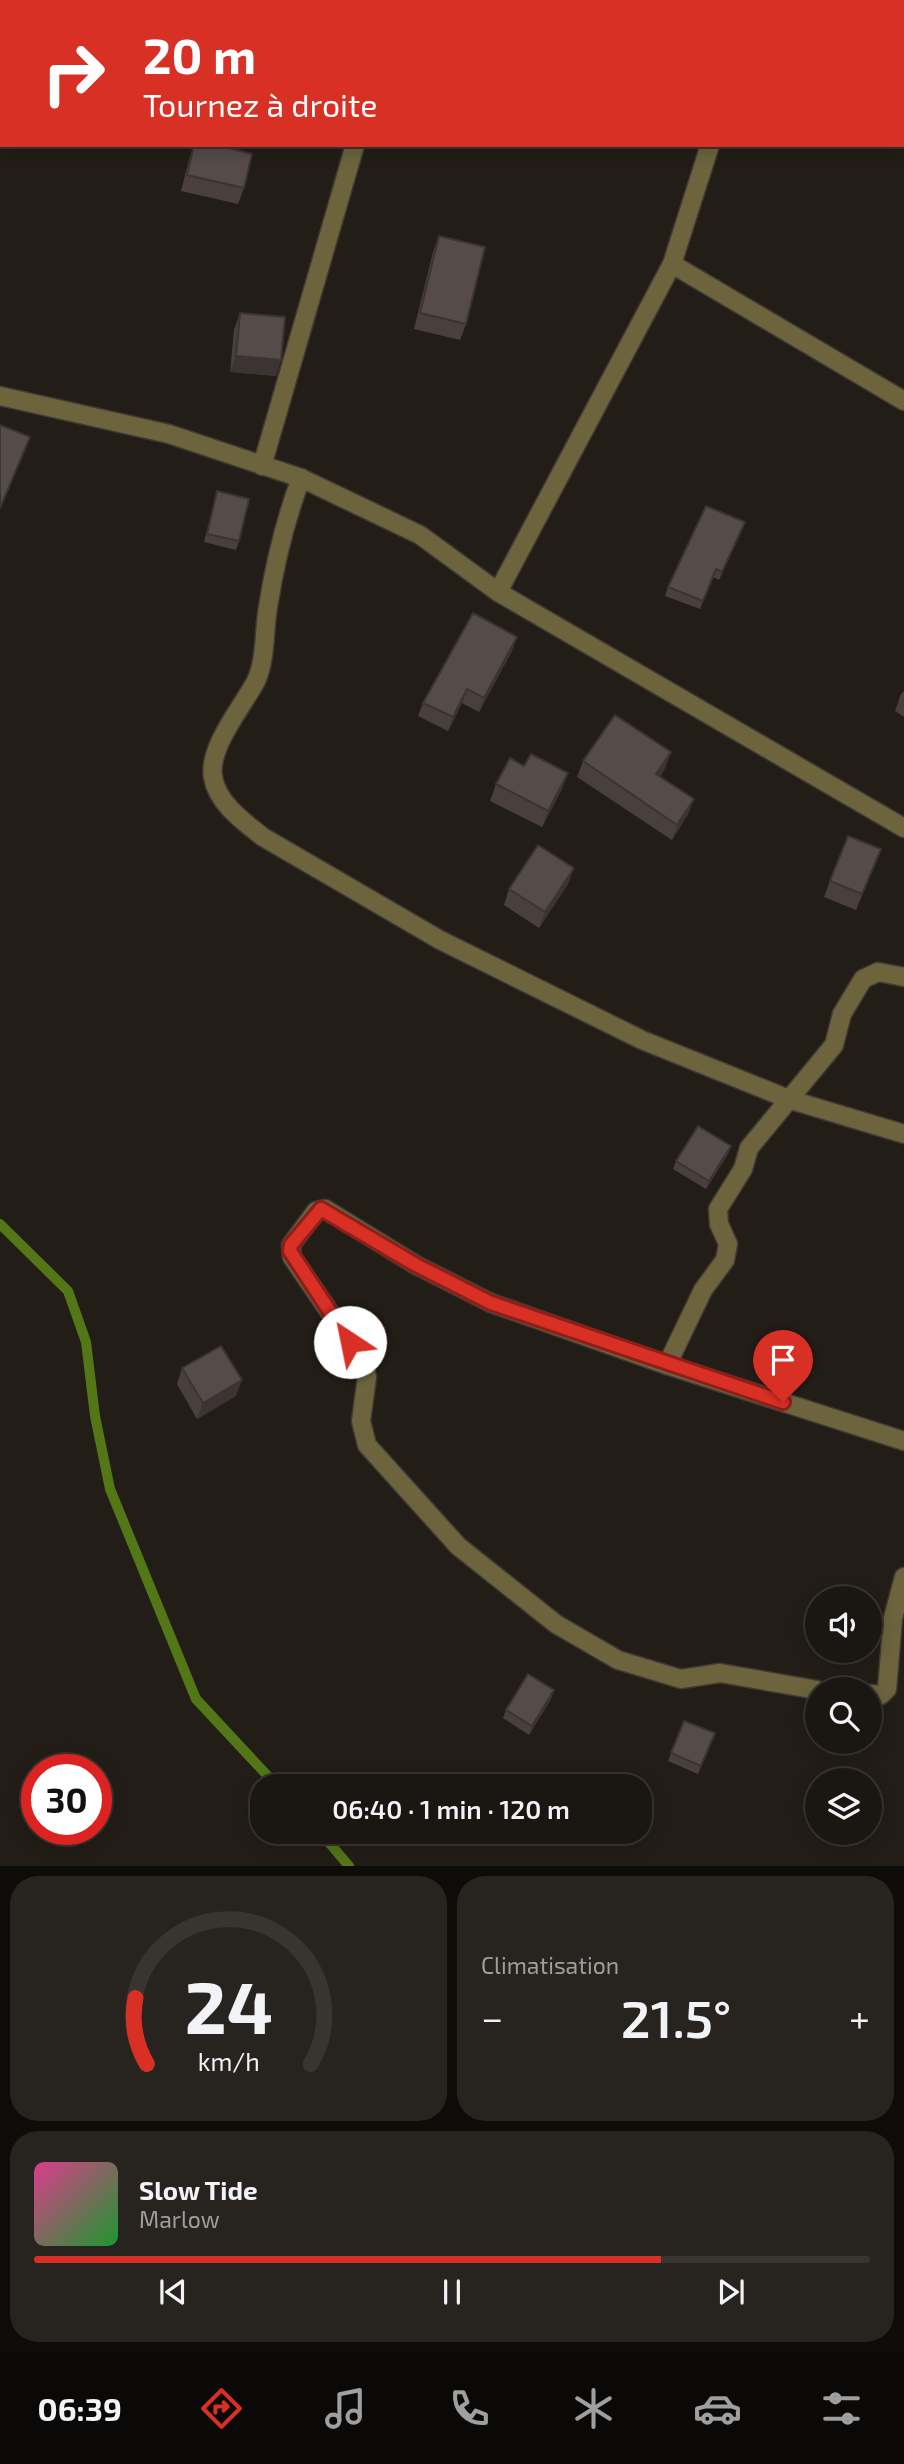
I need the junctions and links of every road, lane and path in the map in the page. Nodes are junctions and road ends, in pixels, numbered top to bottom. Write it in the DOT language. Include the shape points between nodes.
graph roads {
  1 [pos="354,147"];
  2 [pos="709,147"];
  3 [pos="672,264"];
  4 [pos="0,396"];
  5 [pos="904,401"];
  6 [pos="262,466"];
  7 [pos="301,478"];
  8 [pos="498,592"];
  9 [pos="904,828"];
  10 [pos="904,977"];
  11 [pos="791,1100"];
  12 [pos="904,1134"];
  13 [pos="667,1365"];
  14 [pos="904,1441"];
  15 [pos="904,1577"];
  16 [pos="805,1687"];
  17 [pos="882,1694"];
  1 -- 6 [label="street"];
  2 -- 3 [label="street"];
  3 -- 5 [label="street"];
  3 -- 8 [label="street"];
  4 -- 6 [label="street" via="169,434"];
  6 -- 7 [label="street"];
  7 -- 8 [label="street" via="420,535"];
  7 -- 11 [label="street" via="277,551 257,679 218,747 212,776 239,819 440,940 642,1040"];
  8 -- 9 [label="street"];
  10 -- 11 [label="street" via="878,972 863,979 842,1014 835,1045"];
  11 -- 12 [label="street"];
  11 -- 13 [label="street" via="749,1147 743,1169 718,1209 728,1244 725,1260 703,1290"];
  13 -- 14 [label="street"];
  13 -- 16 [label="street" via="491,1303 416,1265 325,1209 316,1210 291,1245 292,1257 363,1361 367,1377 361,1421 367,1445 458,1546 556,1624 618,1660 681,1679 732,1674"];
  15 -- 17 [label="street" via="893,1618 887,1689"];
}
